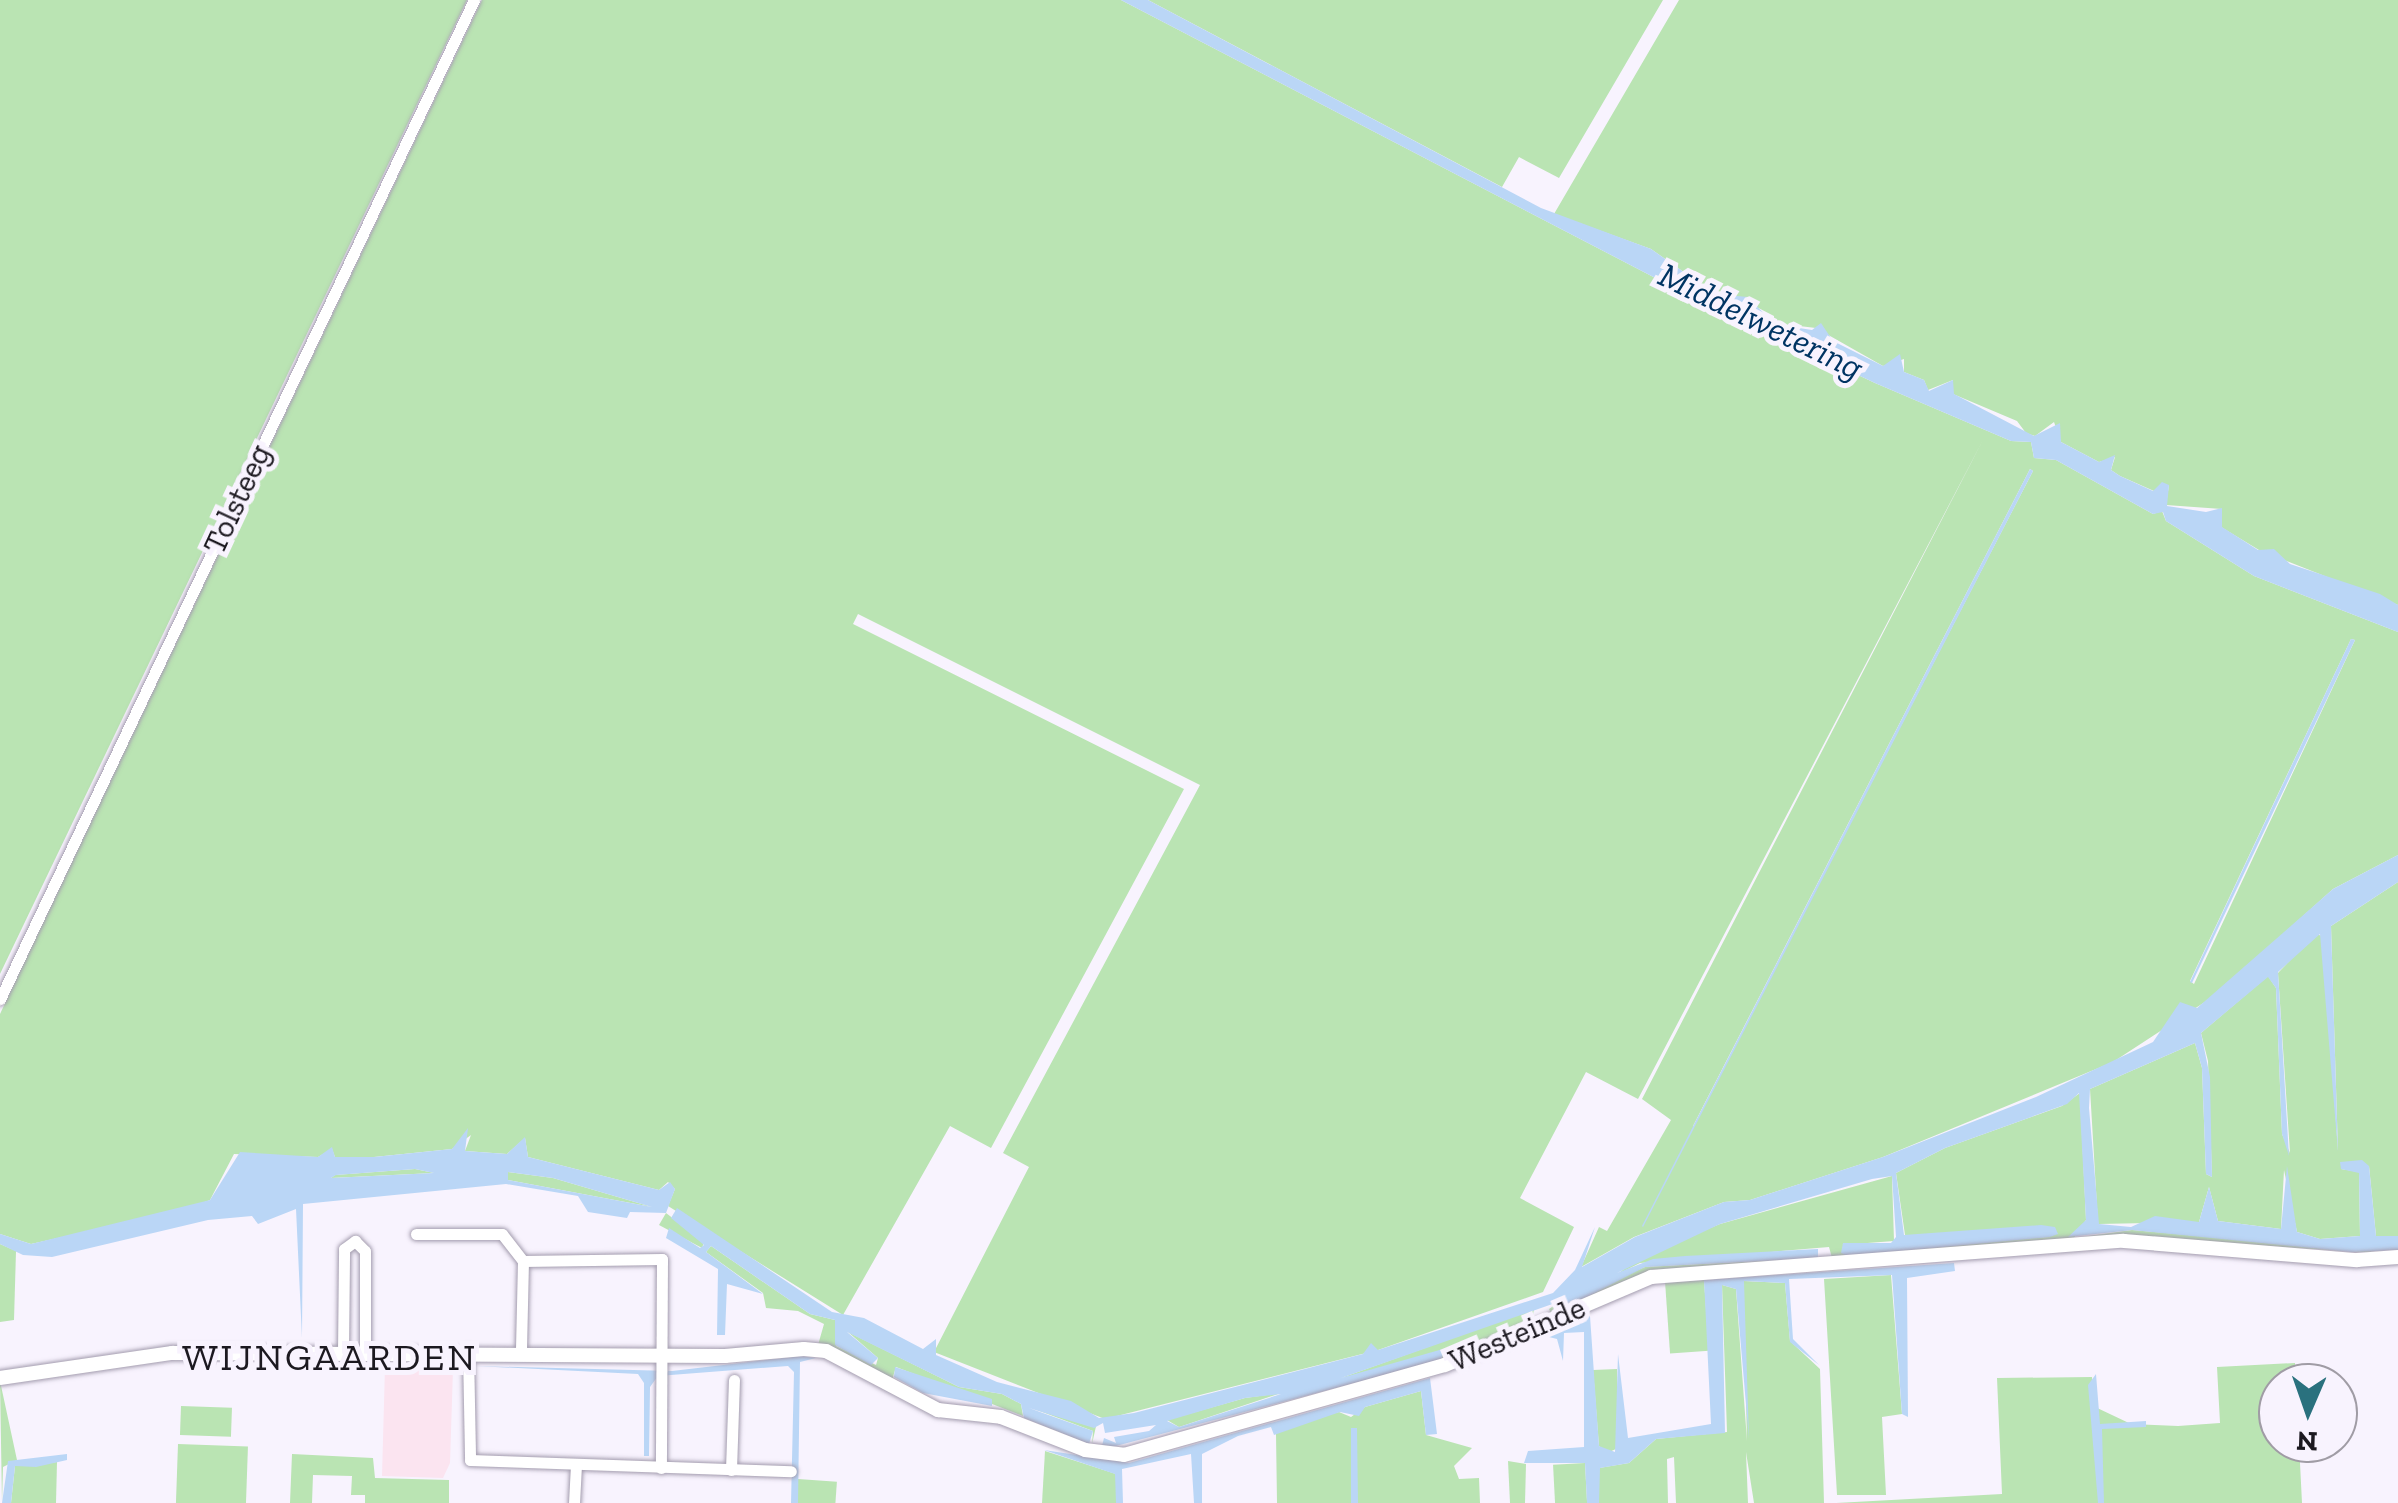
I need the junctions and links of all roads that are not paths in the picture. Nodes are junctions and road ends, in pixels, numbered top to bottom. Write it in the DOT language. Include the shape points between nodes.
graph roads {
  1 [pos="474,0"];
  2 [pos="0,999"];
  3 [pos="416,1234"];
  4 [pos="2398,1256"];
  5 [pos="523,1261"];
  6 [pos="468,1351"];
  7 [pos="343,1352"];
  8 [pos="364,1352"];
  9 [pos="521,1352"];
  10 [pos="663,1367"];
  11 [pos="0,1378"];
  12 [pos="734,1380"];
  13 [pos="576,1466"];
  14 [pos="661,1468"];
  15 [pos="731,1470"];
  16 [pos="791,1471"];
  17 [pos="574,1503"];
  1 -- 2 [label="street, Tolsteeg"];
  3 -- 5 [label="street" via="502,1234"];
  4 -- 10 [label="street, Westeinde" via="2357,1260 2124,1241 1651,1277 1444,1365 1124,1455 1084,1450 1001,1417 928,1406 826,1351"];
  5 -- 9 [label="street"];
  5 -- 10 [label="street" via="662,1259"];
  6 -- 8 [label="street, Westeinde"];
  6 -- 9 [label="street, Westeinde"];
  6 -- 13 [label="street" via="470,1460"];
  7 -- 8 [label="street, Westeinde"];
  7 -- 8 [label="street" via="344,1249 355,1241 365,1250"];
  7 -- 11 [label="street, Westeinde" via="172,1354"];
  9 -- 10 [label="street, Westeinde"];
  10 -- 14 [label="street"];
  12 -- 15 [label="street"];
  13 -- 14 [label="street"];
  13 -- 17 [label="street"];
  14 -- 15 [label="street"];
  15 -- 16 [label="street"];
}
